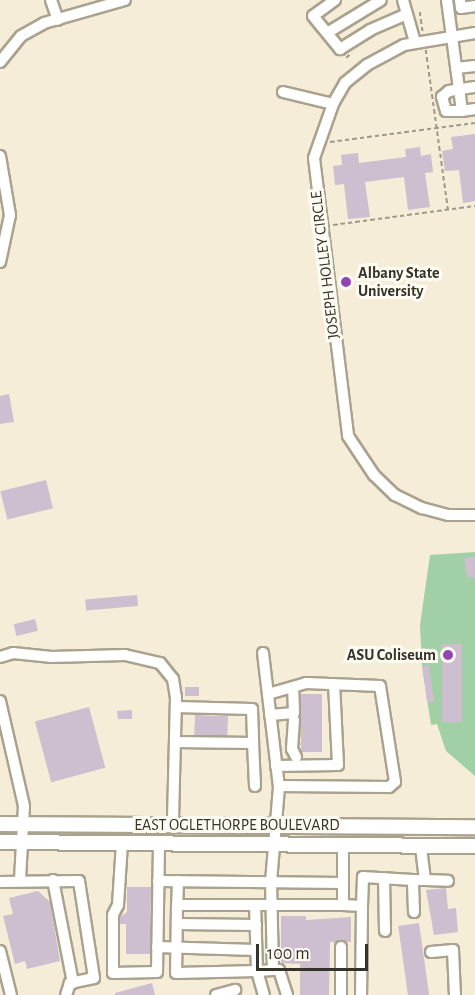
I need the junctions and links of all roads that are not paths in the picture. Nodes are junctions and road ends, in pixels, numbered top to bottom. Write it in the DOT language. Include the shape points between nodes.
graph roads {
  1 [pos="51,0"];
  2 [pos="125,0"];
  3 [pos="335,0"];
  4 [pos="381,0"];
  5 [pos="403,0"];
  6 [pos="447,0"];
  7 [pos="460,0"];
  8 [pos="475,6"];
  9 [pos="407,14"];
  10 [pos="58,20"];
  11 [pos="327,33"];
  12 [pos="475,33"];
  13 [pos="452,36"];
  14 [pos="420,41"];
  15 [pos="0,62"];
  16 [pos="475,66"];
  17 [pos="456,68"];
  18 [pos="475,87"];
  19 [pos="459,89"];
  20 [pos="284,92"];
  21 [pos="333,104"];
  22 [pos="475,110"];
  23 [pos="462,111"];
  24 [pos="0,156"];
  25 [pos="0,262"];
  26 [pos="475,515"];
  27 [pos="263,653"];
  28 [pos="0,657"];
  29 [pos="334,684"];
  30 [pos="293,687"];
  31 [pos="268,694"];
  32 [pos="0,702"];
  33 [pos="176,707"];
  34 [pos="270,715"];
  35 [pos="296,722"];
  36 [pos="175,742"];
  37 [pos="253,743"];
  38 [pos="297,745"];
  39 [pos="296,761"];
  40 [pos="276,766"];
  41 [pos="255,786"];
  42 [pos="279,786"];
  43 [pos="0,824"];
  44 [pos="26,824"];
  45 [pos="173,824"];
  46 [pos="279,825"];
  47 [pos="475,827"];
  48 [pos="0,842"];
  49 [pos="22,842"];
  50 [pos="122,843"];
  51 [pos="159,843"];
  52 [pos="273,845"];
  53 [pos="343,846"];
  54 [pos="421,846"];
  55 [pos="475,846"];
  56 [pos="384,878"];
  57 [pos="20,880"];
  58 [pos="53,880"];
  59 [pos="413,880"];
  60 [pos="425,880"];
  61 [pos="158,881"];
  62 [pos="178,881"];
  63 [pos="448,881"];
  64 [pos="0,882"];
  65 [pos="271,882"];
  66 [pos="343,883"];
  67 [pos="177,905"];
  68 [pos="255,905"];
  69 [pos="271,905"];
  70 [pos="343,905"];
  71 [pos="362,906"];
  72 [pos="414,912"];
  73 [pos="177,924"];
  74 [pos="256,925"];
  75 [pos="385,932"];
  76 [pos="157,947"];
  77 [pos="341,947"];
  78 [pos="177,948"];
  79 [pos="256,950"];
  80 [pos="0,951"];
  81 [pos="431,952"];
  82 [pos="273,970"];
  83 [pos="257,971"];
  84 [pos="73,983"];
  85 [pos="236,990"];
  86 [pos="11,995"];
  87 [pos="66,995"];
  88 [pos="216,995"];
  89 [pos="264,995"];
  90 [pos="287,995"];
  91 [pos="340,995"];
  92 [pos="361,995"];
  93 [pos="455,995"];
  1 -- 10 [label="street"];
  2 -- 10 [label="street"];
  3 -- 11 [label="street" via="313,16"];
  4 -- 11 [label="street"];
  5 -- 9 [label="street"];
  6 -- 13 [label="street"];
  7 -- 8 [label="street" via="461,8"];
  9 -- 11 [label="street" via="340,49"];
  9 -- 14 [label="street"];
  10 -- 15 [label="street" via="21,36"];
  12 -- 13 [label="street, JOSEPH HOLLEY CIRCLE"];
  13 -- 14 [label="street, JOSEPH HOLLEY CIRCLE"];
  13 -- 17 [label="street"];
  14 -- 21 [label="street, JOSEPH HOLLEY CIRCLE" via="367,65 345,83"];
  16 -- 17 [label="street"];
  17 -- 19 [label="street"];
  18 -- 19 [label="street"];
  19 -- 23 [label="street"];
  19 -- 23 [label="street" via="445,93 442,102 446,111"];
  20 -- 21 [label="street"];
  21 -- 26 [label="street, JOSEPH HOLLEY CIRCLE" via="317,144 315,177 348,436 374,475 395,495 440,513"];
  22 -- 23 [label="street"];
  24 -- 25 [label="street" via="10,215"];
  27 -- 31 [label="street"];
  28 -- 33 [label="street" via="12,653 52,657 125,655 160,663 173,679"];
  29 -- 30 [label="street"];
  29 -- 39 [label="street" via="338,765"];
  29 -- 42 [label="street" via="377,685 382,690 393,785"];
  30 -- 31 [label="street"];
  30 -- 35 [label="street"];
  31 -- 34 [label="street"];
  32 -- 44 [label="street"];
  33 -- 36 [label="street"];
  33 -- 37 [label="street" via="252,709"];
  34 -- 35 [label="street"];
  34 -- 40 [label="street"];
  35 -- 39 [label="street" via="292,749"];
  36 -- 37 [label="street"];
  36 -- 45 [label="street"];
  37 -- 41 [label="street"];
  38 -- 39 [label="street"];
  39 -- 40 [label="street"];
  40 -- 42 [label="street"];
  42 -- 46 [label="street"];
  43 -- 44 [label="main road, EAST OGLETHORPE BOULEVARD"];
  44 -- 45 [label="main road, EAST OGLETHORPE BOULEVARD"];
  44 -- 49 [label="street"];
  45 -- 46 [label="main road, EAST OGLETHORPE BOULEVARD"];
  46 -- 47 [label="main road, EAST OGLETHORPE BOULEVARD"];
  46 -- 52 [label="street"];
  48 -- 49 [label="main road, EAST OGLETHORPE BOULEVARD"];
  49 -- 50 [label="main road, EAST OGLETHORPE BOULEVARD"];
  49 -- 57 [label="street"];
  50 -- 51 [label="main road, EAST OGLETHORPE BOULEVARD"];
  50 -- 76 [label="street" via="118,905 113,915 113,974 157,972"];
  51 -- 52 [label="main road, EAST OGLETHORPE BOULEVARD"];
  51 -- 61 [label="street"];
  52 -- 53 [label="main road, EAST OGLETHORPE BOULEVARD"];
  52 -- 65 [label="street"];
  53 -- 54 [label="main road, EAST OGLETHORPE BOULEVARD"];
  53 -- 66 [label="street"];
  54 -- 55 [label="main road, EAST OGLETHORPE BOULEVARD"];
  54 -- 60 [label="street"];
  56 -- 59 [label="street"];
  56 -- 71 [label="street" via="363,877"];
  56 -- 75 [label="street"];
  57 -- 58 [label="street"];
  57 -- 64 [label="street"];
  58 -- 84 [label="street"];
  58 -- 84 [label="street" via="79,882 94,978"];
  59 -- 60 [label="street"];
  59 -- 72 [label="street"];
  60 -- 63 [label="street"];
  61 -- 62 [label="street"];
  61 -- 76 [label="street"];
  62 -- 65 [label="street"];
  62 -- 67 [label="street"];
  65 -- 66 [label="street"];
  65 -- 69 [label="street"];
  66 -- 70 [label="street"];
  67 -- 68 [label="street"];
  67 -- 73 [label="street"];
  68 -- 69 [label="street"];
  68 -- 74 [label="street"];
  69 -- 70 [label="street"];
  69 -- 82 [label="street"];
  70 -- 71 [label="street"];
  71 -- 92 [label="street"];
  73 -- 74 [label="street"];
  73 -- 78 [label="street"];
  74 -- 79 [label="street"];
  76 -- 78 [label="street"];
  77 -- 91 [label="street"];
  78 -- 79 [label="street"];
  78 -- 83 [label="street" via="176,973"];
  79 -- 83 [label="street"];
  80 -- 86 [label="street"];
  81 -- 93 [label="street" via="453,950"];
  82 -- 83 [label="street"];
  82 -- 90 [label="street" via="279,970"];
  83 -- 89 [label="street"];
  84 -- 87 [label="street"];
  85 -- 88 [label="street"];
}
